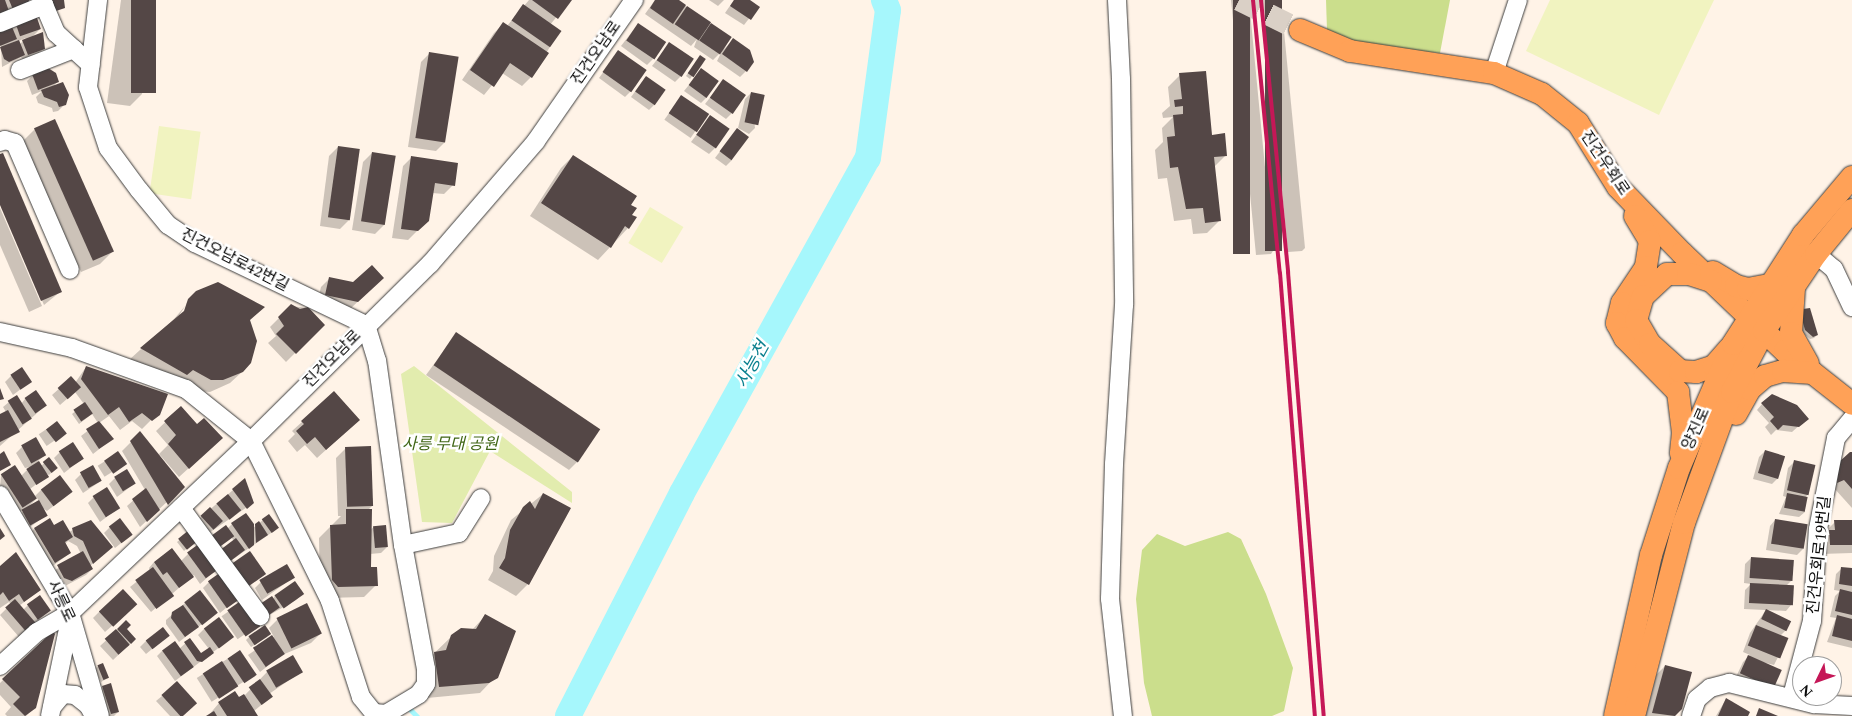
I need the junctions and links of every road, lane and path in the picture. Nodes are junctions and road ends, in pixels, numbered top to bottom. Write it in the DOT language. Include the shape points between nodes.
graph roads {
  1 [pos="98,0"];
  2 [pos="634,0"];
  3 [pos="1117,0"];
  4 [pos="1518,0"];
  5 [pos="43,2"];
  6 [pos="0,23"];
  7 [pos="1300,30"];
  8 [pos="74,49"];
  9 [pos="91,65"];
  10 [pos="20,70"];
  11 [pos="1494,72"];
  12 [pos="0,142"];
  13 [pos="1852,177"];
  14 [pos="1618,187"];
  15 [pos="1852,210"];
  16 [pos="1682,253"];
  17 [pos="1816,254"];
  18 [pos="70,270"];
  19 [pos="1712,282"];
  20 [pos="1768,285"];
  21 [pos="1794,288"];
  22 [pos="1852,307"];
  23 [pos="1756,324"];
  24 [pos="366,325"];
  25 [pos="0,332"];
  26 [pos="1733,344"];
  27 [pos="1813,373"];
  28 [pos="1852,404"];
  29 [pos="1852,419"];
  30 [pos="251,441"];
  31 [pos="1709,451"];
  32 [pos="1679,468"];
  33 [pos="0,495"];
  34 [pos="481,498"];
  35 [pos="181,508"];
  36 [pos="403,545"];
  37 [pos="70,613"];
  38 [pos="260,616"];
  39 [pos="1803,656"];
  40 [pos="0,666"];
  41 [pos="1792,696"];
  42 [pos="51,712"];
  43 [pos="94,716"];
  44 [pos="100,716"];
  45 [pos="1123,716"];
  46 [pos="1615,716"];
  47 [pos="1634,716"];
  48 [pos="1691,716"];
  1 -- 9 [label="street, 진건오남로42번길"];
  2 -- 24 [label="street, 진건오남로" via="536,141 430,264"];
  3 -- 45 [label="street" via="1122,79 1124,305 1110,599"];
  4 -- 11 [label="street"];
  5 -- 6 [label="street"];
  5 -- 8 [label="street" via="56,33"];
  7 -- 11 [label="main road, 진건우회로" via="1350,50"];
  8 -- 9 [label="street"];
  8 -- 10 [label="street"];
  9 -- 24 [label="street, 진건오남로42번길" via="88,87 108,148 168,224 195,243"];
  11 -- 14 [label="main road, 진건우회로" via="1542,94 1578,124"];
  12 -- 18 [label="street" via="15,143"];
  13 -- 20 [label="main road, 양진로" via="1803,235"];
  14 -- 16 [label="main road, 진건우회로"];
  14 -- 32 [label="main road" via="1650,241 1646,267 1622,303 1617,323 1625,338 1678,392 1683,433"];
  15 -- 17 [label="main road, 양진로"];
  16 -- 19 [label="main road, 진건우회로"];
  16 -- 20 [label="main road" via="1736,286 1748,289"];
  17 -- 21 [label="main road, 양진로"];
  17 -- 22 [label="street" via="1834,269"];
  19 -- 23 [label="main road, 진건우회로"];
  19 -- 26 [label="main road" via="1690,274 1667,274 1643,296 1636,311 1639,330 1667,362 1680,371 1696,372 1714,366"];
  20 -- 23 [label="main road, 양진로"];
  21 -- 23 [label="main road, 양진로"];
  21 -- 27 [label="main road" via="1791,333"];
  23 -- 26 [label="main road, 양진로"];
  23 -- 27 [label="main road, 진건우회로"];
  23 -- 31 [label="main road, 양진로"];
  24 -- 30 [label="street, 진건오남로"];
  24 -- 36 [label="street" via="377,361"];
  25 -- 30 [label="street" via="72,348 186,389"];
  26 -- 32 [label="main road, 양진로"];
  27 -- 28 [label="main road, 진건우회로"];
  27 -- 31 [label="main road" via="1783,370 1765,376 1750,390 1723,437"];
  29 -- 39 [label="street, 진건우회로19번길" via="1836,438 1818,530 1812,621"];
  30 -- 35 [label="street, 진건오남로"];
  30 -- 36 [label="street" via="330,601 361,698 374,713 386,714 420,694 426,684"];
  31 -- 47 [label="main road, 양진로" via="1684,523"];
  32 -- 46 [label="main road, 양진로" via="1651,555"];
  33 -- 37 [label="street, 사릉로"];
  34 -- 36 [label="street" via="459,533"];
  35 -- 37 [label="street, 진건오남로"];
  35 -- 38 [label="street"];
  37 -- 40 [label="street, 진건오남로" via="37,632"];
  37 -- 42 [label="street" via="67,646"];
  37 -- 44 [label="street, 사릉로"];
  41 -- 48 [label="street" via="1729,683 1710,688 1697,699"];
  42 -- 43 [label="street" via="63,694 75,695 88,705"];
}
